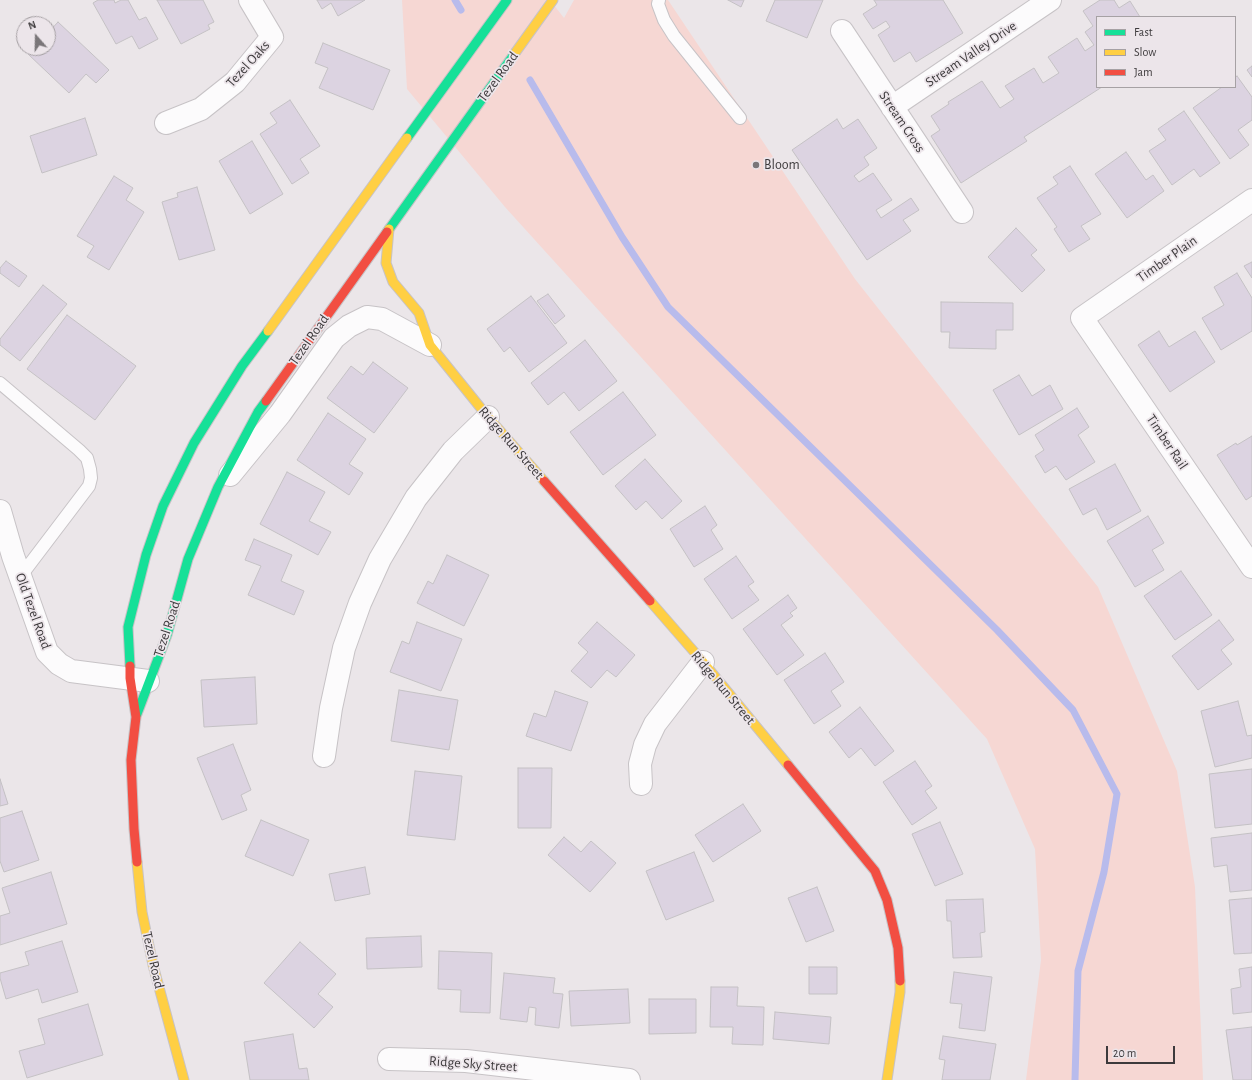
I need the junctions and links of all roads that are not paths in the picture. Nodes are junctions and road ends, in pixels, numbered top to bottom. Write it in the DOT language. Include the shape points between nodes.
graph roads {
  1 [pos="250,0"];
  2 [pos="507,0"];
  3 [pos="553,0"];
  4 [pos="659,0"];
  5 [pos="1050,0"];
  6 [pos="842,31"];
  7 [pos="892,107"];
  8 [pos="740,118"];
  9 [pos="166,123"];
  10 [pos="1252,200"];
  11 [pos="962,212"];
  12 [pos="389,229"];
  13 [pos="1082,318"];
  14 [pos="430,345"];
  15 [pos="0,383"];
  16 [pos="488,418"];
  17 [pos="214,494"];
  18 [pos="0,511"];
  19 [pos="6,558"];
  20 [pos="1252,566"];
  21 [pos="20,577"];
  22 [pos="703,662"];
  23 [pos="140,680"];
  24 [pos="136,717"];
  25 [pos="324,756"];
  26 [pos="641,784"];
  27 [pos="388,1059"];
  28 [pos="184,1080"];
  29 [pos="629,1080"];
  30 [pos="887,1080"];
  1 -- 9 [label="street, Tezel Oaks" via="272,37 235,82 201,109"];
  2 -- 23 [label="main road, Tezel Road" via="242,366 194,443 163,506 146,555 128,627"];
  3 -- 12 [label="main road, Tezel Road"];
  4 -- 8 [label="lane" via="664,20 674,36"];
  5 -- 7 [label="street, Stream Valley Drive"];
  6 -- 7 [label="street, Stream Cross"];
  7 -- 11 [label="street, Stream Cross"];
  10 -- 13 [label="street, Timber Plain"];
  12 -- 14 [label="main road, Ridge Run Street" via="386,263 393,282 418,313"];
  12 -- 17 [label="main road, Tezel Road" via="258,412"];
  13 -- 20 [label="street, Timber Rail"];
  14 -- 16 [label="main road, Ridge Run Street"];
  14 -- 17 [label="street, Ridge Run Street" via="382,319 367,318 349,326 334,338 280,414"];
  15 -- 21 [label="lane" via="87,458 91,478 89,486"];
  16 -- 22 [label="main road, Ridge Run Street"];
  16 -- 25 [label="street" via="453,451 416,498 380,559 360,603 344,648"];
  17 -- 23 [label="main road, Tezel Road" via="188,559 167,635"];
  18 -- 19 [label="street, Old Tezel Road"];
  19 -- 21 [label="street, Old Tezel Road"];
  21 -- 23 [label="street, Old Tezel Road" via="47,652 59,664 71,671"];
  22 -- 26 [label="street" via="655,724 640,764"];
  22 -- 30 [label="main road, Ridge Run Street" via="875,871 887,900 898,948 900,992"];
  23 -- 24 [label="main road, Tezel Road"];
  23 -- 24 [label="main road, Tezel Road"];
  24 -- 28 [label="main road, Tezel Road" via="131,760 142,912 153,965"];
  27 -- 29 [label="street, Ridge Sky Street" via="466,1061"];
}
